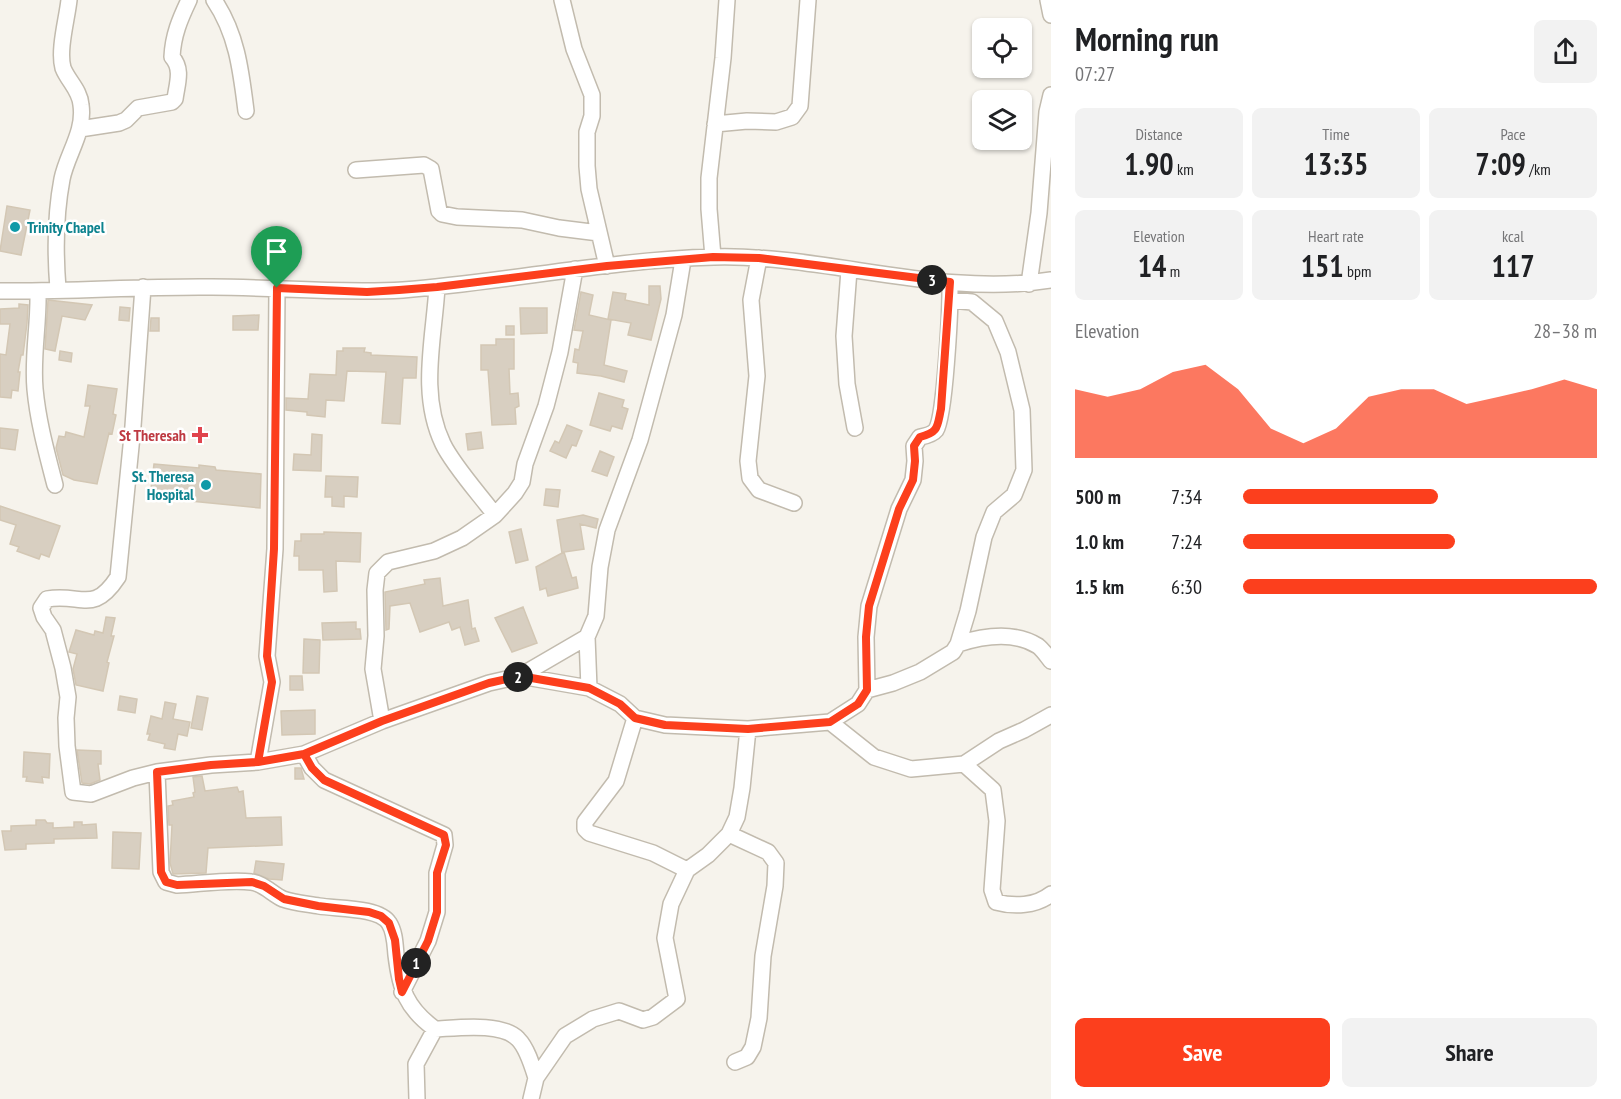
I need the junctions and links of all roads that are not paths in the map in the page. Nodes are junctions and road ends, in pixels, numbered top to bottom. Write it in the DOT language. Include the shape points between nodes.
graph roads {
  1 [pos="69,0"];
  2 [pos="189,0"];
  3 [pos="214,0"];
  4 [pos="562,0"];
  5 [pos="727,0"];
  6 [pos="808,0"];
  7 [pos="1048,0"];
  8 [pos="1051,15"];
  9 [pos="1051,95"];
  10 [pos="246,111"];
  11 [pos="715,124"];
  12 [pos="80,129"];
  13 [pos="356,170"];
  14 [pos="599,232"];
  15 [pos="713,257"];
  16 [pos="759,258"];
  17 [pos="683,260"];
  18 [pos="607,266"];
  19 [pos="575,269"];
  20 [pos="849,270"];
  21 [pos="1051,280"];
  22 [pos="950,282"];
  23 [pos="1029,284"];
  24 [pos="143,287"];
  25 [pos="437,287"];
  26 [pos="277,288"];
  27 [pos="58,289"];
  28 [pos="0,291"];
  29 [pos="38,291"];
  30 [pos="950,300"];
  31 [pos="855,428"];
  32 [pos="55,485"];
  33 [pos="794,503"];
  34 [pos="495,515"];
  35 [pos="587,637"];
  36 [pos="958,644"];
  37 [pos="1051,661"];
  38 [pos="520,676"];
  39 [pos="589,688"];
  40 [pos="867,690"];
  41 [pos="1051,716"];
  42 [pos="635,718"];
  43 [pos="382,721"];
  44 [pos="830,722"];
  45 [pos="748,729"];
  46 [pos="304,754"];
  47 [pos="258,762"];
  48 [pos="964,764"];
  49 [pos="157,772"];
  50 [pos="729,834"];
  51 [pos="687,870"];
  52 [pos="1051,894"];
  53 [pos="402,992"];
  54 [pos="435,1029"];
  55 [pos="735,1062"];
  56 [pos="536,1078"];
  57 [pos="417,1099"];
  58 [pos="531,1099"];
  1 -- 12 [label="street" via="62,53 64,69 81,105"];
  2 -- 12 [label="street" via="172,44 172,57 179,70 175,99 138,108 119,123"];
  3 -- 10 [label="street" via="231,29 242,72"];
  4 -- 14 [label="street" via="574,49 592,95 586,166"];
  5 -- 11 [label="street"];
  6 -- 11 [label="street" via="800,106 792,117 776,122"];
  7 -- 8 [label="street"];
  9 -- 23 [label="street"];
  11 -- 15 [label="street" via="709,188"];
  12 -- 27 [label="street" via="63,177 56,220"];
  13 -- 14 [label="street" via="424,165 431,169 442,214 522,220"];
  14 -- 18 [label="street"];
  15 -- 16 [label="street"];
  15 -- 17 [label="street"];
  16 -- 20 [label="street"];
  16 -- 33 [label="street" via="751,300 757,376 748,461 750,478 759,489"];
  17 -- 18 [label="street"];
  17 -- 35 [label="street" via="674,315 640,440 608,530 596,616"];
  18 -- 19 [label="street"];
  19 -- 25 [label="street"];
  19 -- 34 [label="street" via="557,363 522,482"];
  20 -- 22 [label="street"];
  20 -- 31 [label="street" via="844,336"];
  21 -- 23 [label="street"];
  22 -- 23 [label="street"];
  22 -- 30 [label="street"];
  24 -- 26 [label="street"];
  24 -- 27 [label="street"];
  24 -- 49 [label="street" via="118,578 109,591 92,602 47,599 41,608 53,630 63,668 73,792 92,794"];
  25 -- 26 [label="street" via="367,292"];
  25 -- 34 [label="street" via="430,337 432,411 443,444"];
  26 -- 47 [label="street" via="274,549 267,656 272,682"];
  27 -- 29 [label="street"];
  28 -- 29 [label="street"];
  29 -- 32 [label="street" via="35,389 40,428"];
  30 -- 36 [label="street" via="972,302 995,321 1008,351 1022,410 1024,470 1014,495 994,512 987,528"];
  30 -- 40 [label="street" via="937,429 920,437 914,446 913,480 899,509 869,606"];
  34 -- 43 [label="street" via="462,538 434,551 388,562 377,573 373,669"];
  35 -- 38 [label="street"];
  35 -- 39 [label="street"];
  36 -- 37 [label="street" via="980,637 1007,636 1039,647"];
  36 -- 40 [label="street" via="953,652 920,672"];
  38 -- 39 [label="street"];
  38 -- 43 [label="street"];
  39 -- 42 [label="street" via="620,704"];
  40 -- 44 [label="street" via="858,704"];
  41 -- 48 [label="street" via="999,741"];
  42 -- 45 [label="street" via="665,725"];
  42 -- 51 [label="street" via="616,781 585,822 585,829 653,853"];
  43 -- 46 [label="street"];
  44 -- 45 [label="street"];
  44 -- 48 [label="street" via="874,757 910,769"];
  45 -- 50 [label="street" via="737,817"];
  46 -- 47 [label="street"];
  46 -- 53 [label="street" via="324,780 444,835 446,845 437,873 437,912 428,941"];
  47 -- 49 [label="street"];
  48 -- 52 [label="street" via="993,790 998,821 992,890 996,902 1020,906"];
  49 -- 53 [label="street" via="161,872 166,882 252,882 284,899 381,916 389,923 395,940"];
  50 -- 51 [label="street"];
  50 -- 55 [label="street" via="768,852 776,863 762,956 759,1018 753,1047 747,1057"];
  51 -- 56 [label="street" via="671,904 665,938 676,999 643,1020 619,1011 594,1019 565,1036"];
  53 -- 54 [label="street"];
  54 -- 56 [label="street" via="508,1031 519,1039"];
  54 -- 57 [label="street" via="416,1064"];
  56 -- 58 [label="street"];
}
